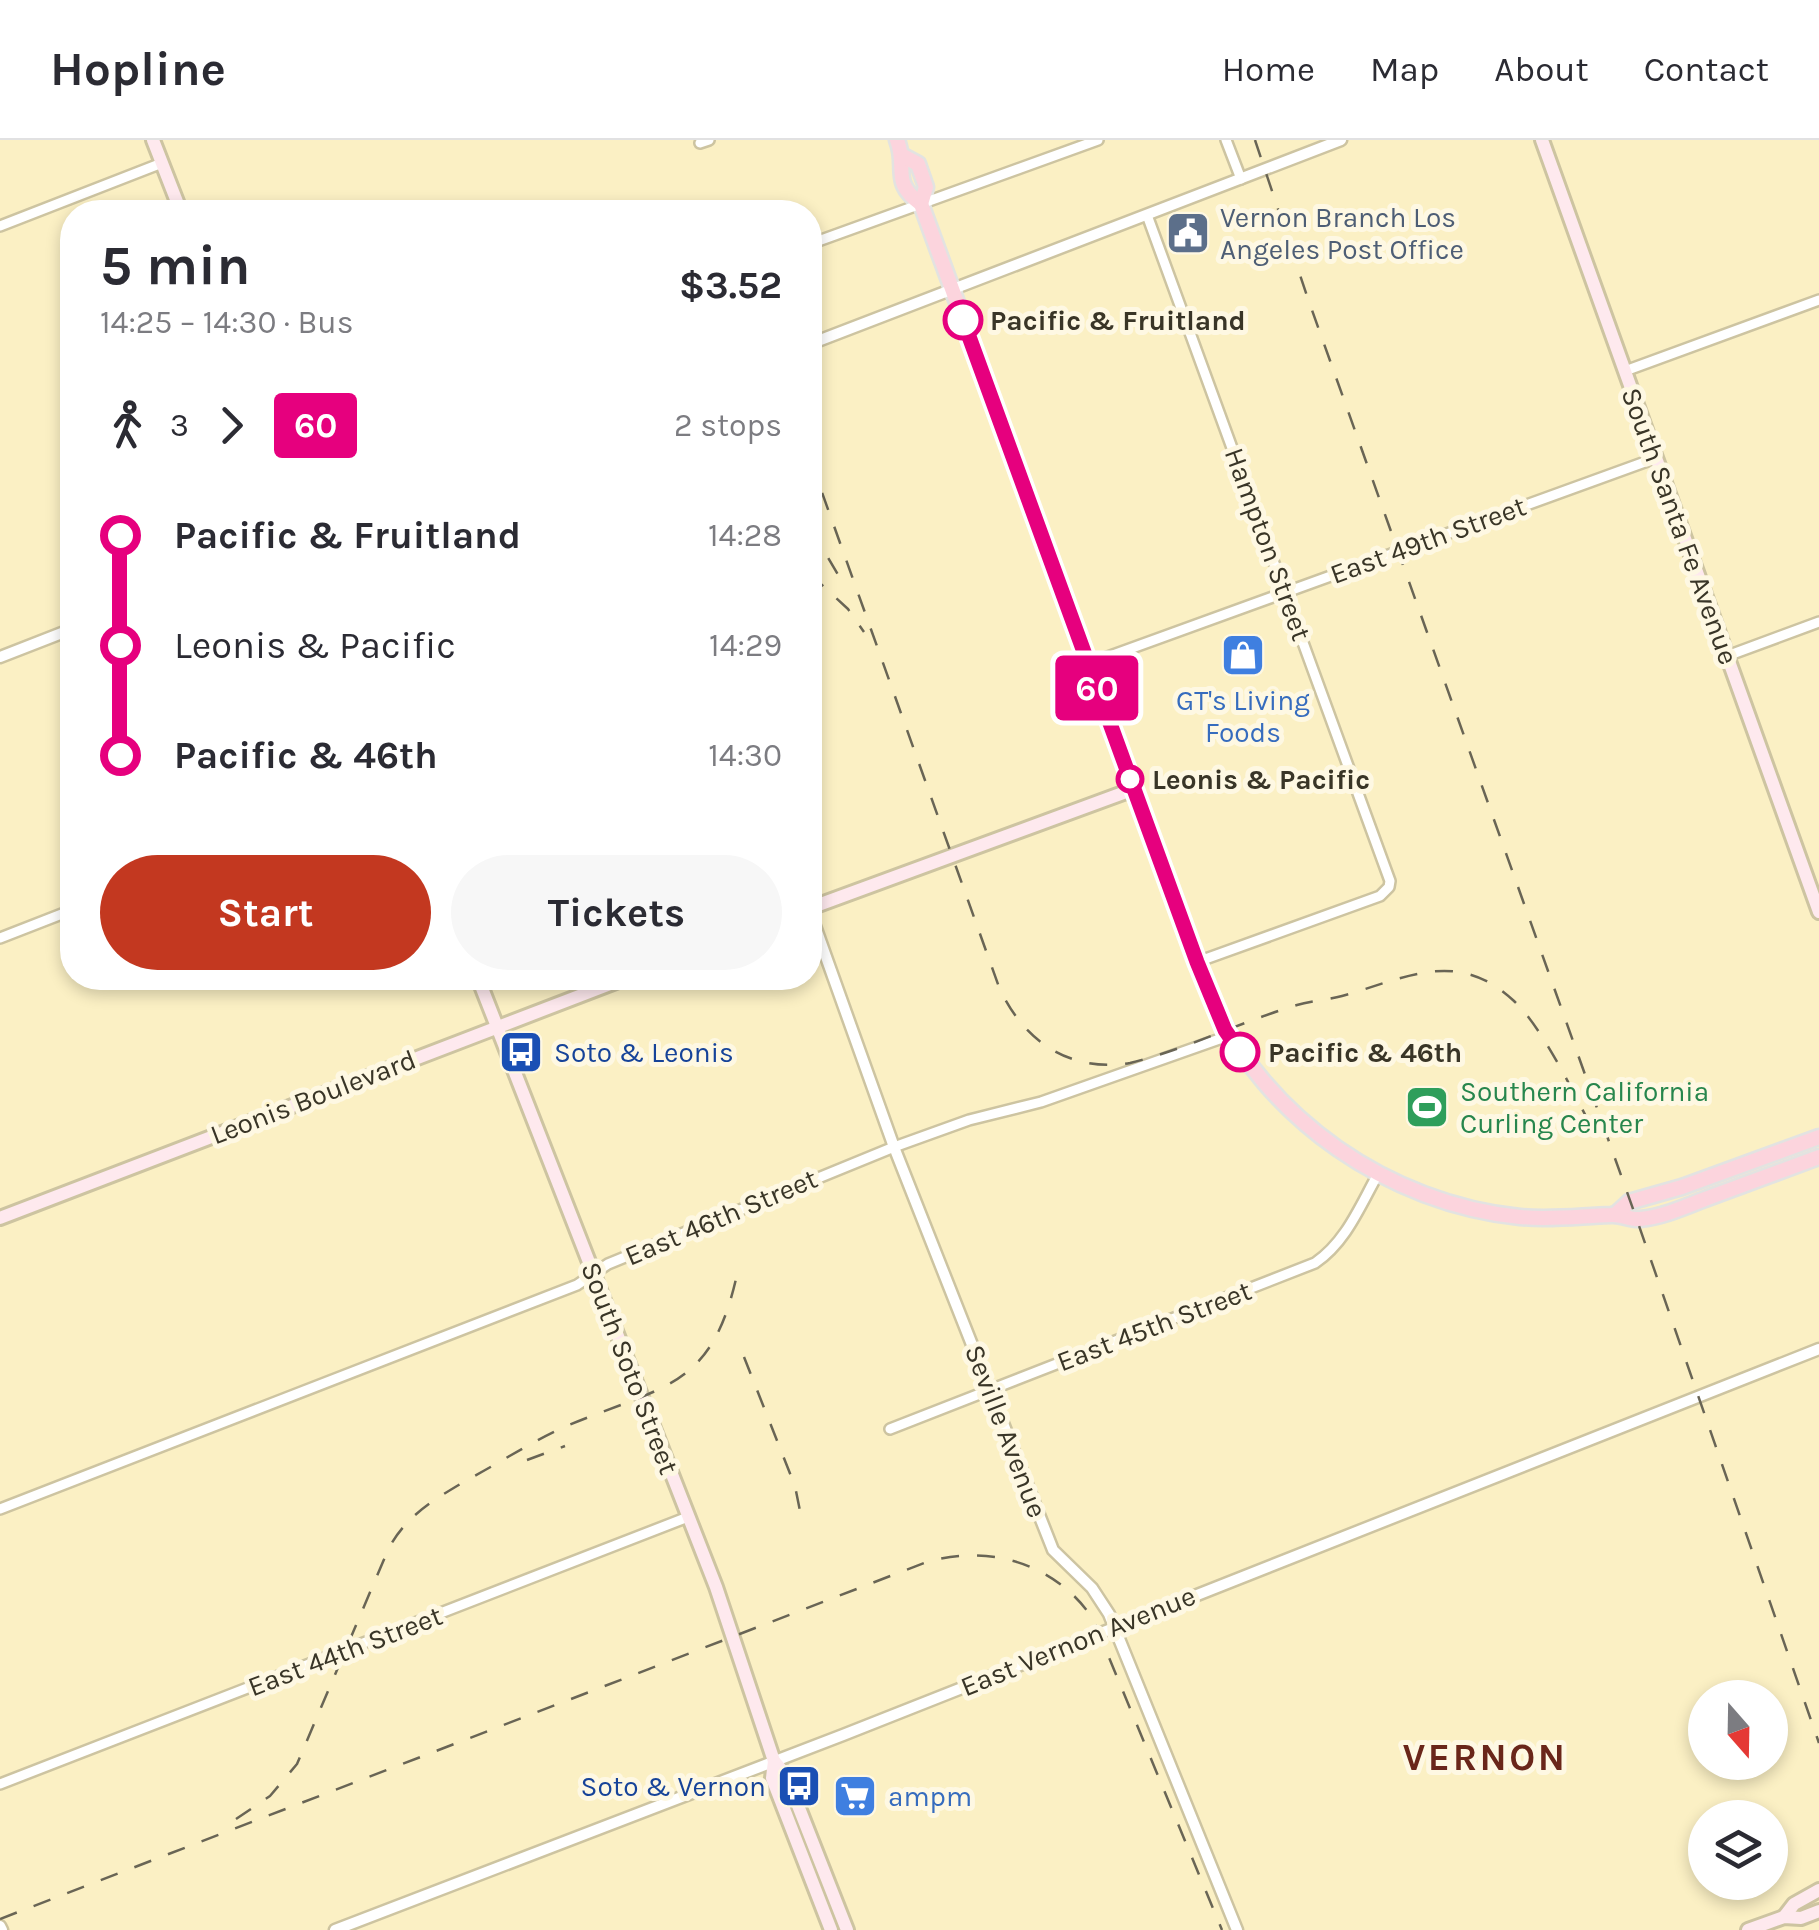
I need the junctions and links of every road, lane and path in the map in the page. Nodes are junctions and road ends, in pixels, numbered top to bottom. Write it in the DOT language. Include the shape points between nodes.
graph roads {
  1 [pos="153,140"];
  2 [pos="897,140"];
  3 [pos="1098,140"];
  4 [pos="1226,140"];
  5 [pos="1342,140"];
  6 [pos="1543,140"];
  7 [pos="162,163"];
  8 [pos="1241,179"];
  9 [pos="67,200"];
  10 [pos="176,200"];
  11 [pos="60,203"];
  12 [pos="921,204"];
  13 [pos="1148,214"];
  14 [pos="0,226"];
  15 [pos="822,240"];
  16 [pos="952,290"];
  17 [pos="1819,300"];
  18 [pos="822,339"];
  19 [pos="1624,371"];
  20 [pos="1656,458"];
  21 [pos="1286,592"];
  22 [pos="1819,622"];
  23 [pos="60,634"];
  24 [pos="1727,656"];
  25 [pos="0,657"];
  26 [pos="1088,664"];
  27 [pos="1134,789"];
  28 [pos="822,906"];
  29 [pos="1819,912"];
  30 [pos="60,915"];
  31 [pos="0,938"];
  32 [pos="822,944"];
  33 [pos="1197,962"];
  34 [pos="483,990"];
  35 [pos="594,990"];
  36 [pos="497,1026"];
  37 [pos="1228,1036"];
  38 [pos="1819,1137"];
  39 [pos="894,1147"];
  40 [pos="1819,1157"];
  41 [pos="1378,1174"];
  42 [pos="1616,1214"];
  43 [pos="0,1218"];
  44 [pos="593,1274"];
  45 [pos="1819,1349"];
  46 [pos="990,1391"];
  47 [pos="890,1428"];
  48 [pos="0,1509"];
  49 [pos="688,1517"];
  50 [pos="1114,1626"];
  51 [pos="774,1761"];
  52 [pos="0,1784"];
  53 [pos="1819,1890"];
  54 [pos="1819,1912"];
  55 [pos="1784,1916"];
  56 [pos="335,1930"];
  57 [pos="831,1930"];
  58 [pos="847,1930"];
  59 [pos="1237,1930"];
  60 [pos="1748,1930"];
  1 -- 7 [label="main road"];
  2 -- 12 [label="main road" via="903,156 898,171 907,194"];
  3 -- 12 [label="street"];
  4 -- 8 [label="street"];
  5 -- 8 [label="street"];
  6 -- 19 [label="main road, South Santa Fe Avenue"];
  7 -- 9 [label="street"];
  7 -- 10 [label="main road"];
  8 -- 13 [label="street"];
  11 -- 14 [label="street"];
  12 -- 15 [label="street"];
  12 -- 16 [label="main road"];
  13 -- 16 [label="street"];
  13 -- 21 [label="street, Hampton Street"];
  16 -- 18 [label="street"];
  16 -- 26 [label="main road"];
  17 -- 19 [label="street"];
  19 -- 20 [label="main road, South Santa Fe Avenue"];
  20 -- 21 [label="street, East 49th Street"];
  20 -- 24 [label="main road, South Santa Fe Avenue"];
  21 -- 26 [label="street, East 49th Street"];
  21 -- 33 [label="street, Hampton Street" via="1389,888"];
  22 -- 24 [label="street"];
  23 -- 25 [label="street"];
  24 -- 29 [label="main road, South Santa Fe Avenue"];
  26 -- 27 [label="main road"];
  27 -- 28 [label="main road"];
  27 -- 33 [label="main road"];
  30 -- 31 [label="street"];
  32 -- 39 [label="street, Seville Avenue"];
  33 -- 37 [label="main road"];
  34 -- 36 [label="main road, South Soto Street"];
  35 -- 36 [label="main road, Leonis Boulevard"];
  36 -- 43 [label="main road, Leonis Boulevard"];
  36 -- 44 [label="main road, South Soto Street"];
  37 -- 39 [label="street, East 46th Street"];
  37 -- 41 [label="main road" via="1290,1111"];
  38 -- 42 [label="main road" via="1629,1202"];
  39 -- 44 [label="street, East 46th Street"];
  39 -- 46 [label="street, Seville Avenue"];
  40 -- 42 [label="main road" via="1660,1214 1637,1220"];
  41 -- 42 [label="main road" via="1489,1212 1561,1219"];
  41 -- 46 [label="street, East 45th Street" via="1343,1237 1315,1263"];
  44 -- 48 [label="street, East 46th Street"];
  44 -- 49 [label="main road, South Soto Street"];
  45 -- 50 [label="street, East Vernon Avenue"];
  46 -- 47 [label="street, East 45th Street"];
  46 -- 50 [label="street, Seville Avenue" via="1052,1550 1102,1600"];
  49 -- 51 [label="main road, South Soto Street"];
  49 -- 52 [label="street, East 44th Street"];
  50 -- 51 [label="street, East Vernon Avenue"];
  50 -- 59 [label="street, Seville Avenue"];
  51 -- 56 [label="street, East Vernon Avenue"];
  51 -- 57 [label="main road, South Soto Street" via="772,1778"];
  51 -- 58 [label="main road, South Soto Street" via="786,1775"];
  53 -- 55 [label="main road"];
  54 -- 55 [label="main road"];
  55 -- 60 [label="main road"];
}
